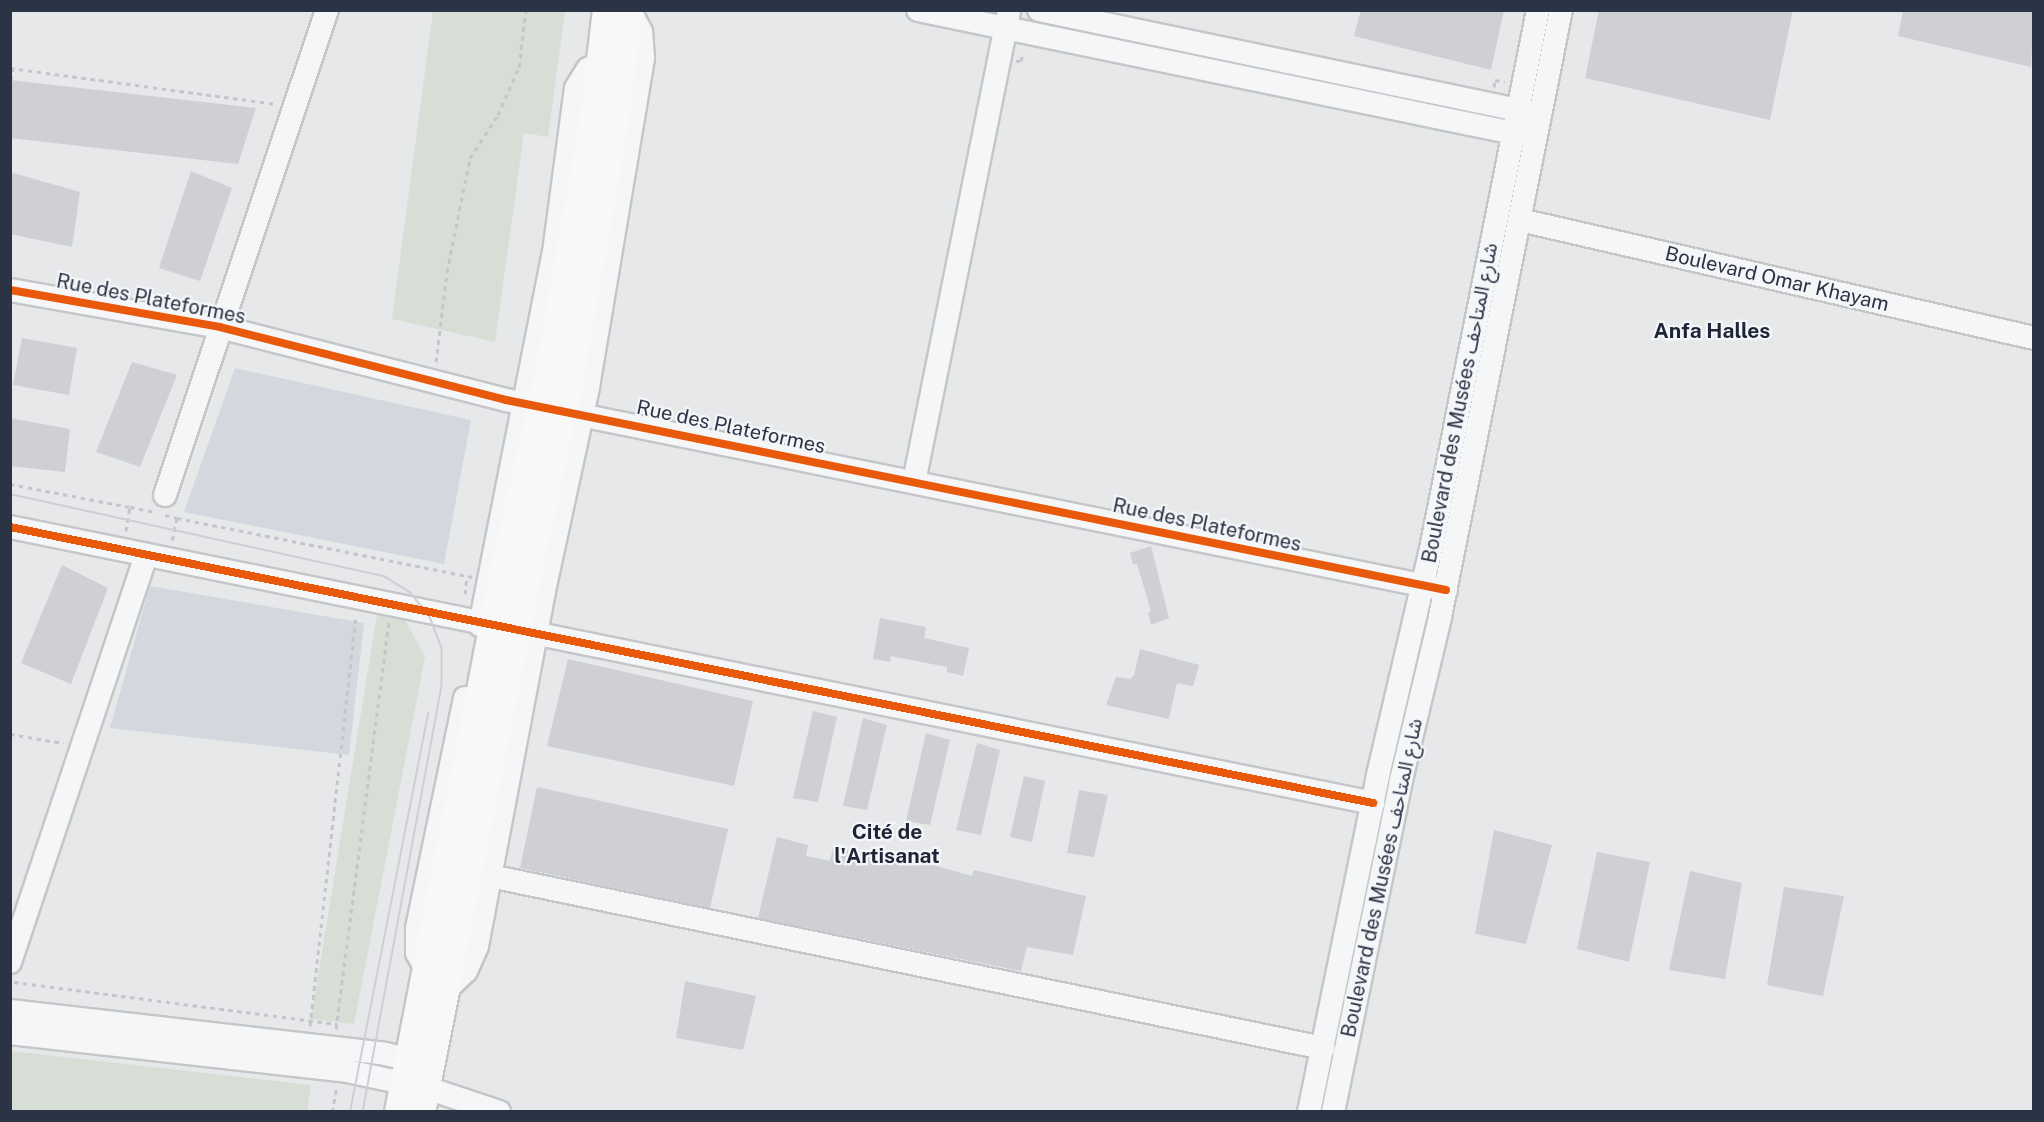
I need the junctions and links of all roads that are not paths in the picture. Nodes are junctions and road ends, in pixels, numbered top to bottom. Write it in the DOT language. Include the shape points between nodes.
graph roads {
  1 [pos="327,10"];
  2 [pos="607,10"];
  3 [pos="629,10"];
  4 [pos="918,10"];
  5 [pos="1039,10"];
  6 [pos="1538,10"];
  7 [pos="1561,10"];
  8 [pos="1008,20"];
  9 [pos="1517,110"];
  10 [pos="1540,115"];
  11 [pos="1513,133"];
  12 [pos="1535,137"];
  13 [pos="1520,220"];
  14 [pos="10,290"];
  15 [pos="220,327"];
  16 [pos="2034,338"];
  17 [pos="553,409"];
  18 [pos="914,482"];
  19 [pos="165,495"];
  20 [pos="10,527"];
  21 [pos="156,557"];
  22 [pos="1423,586"];
  23 [pos="1446,590"];
  24 [pos="508,627"];
  25 [pos="1373,803"];
  26 [pos="490,876"];
  27 [pos="10,962"];
  28 [pos="445,991"];
  29 [pos="10,1011"];
  30 [pos="10,1033"];
  31 [pos="1323,1048"];
  32 [pos="418,1081"];
  33 [pos="399,1112"];
  34 [pos="499,1112"];
  35 [pos="1310,1112"];
  36 [pos="1333,1112"];
  1 -- 15 [label="street"];
  2 -- 17 [label="main road"];
  3 -- 17 [label="main road" via="613,132"];
  4 -- 8 [label="street"];
  5 -- 9 [label="street"];
  6 -- 9 [label="street, Boulevard des Musées شارع المتاحف"];
  7 -- 10 [label="street, Boulevard des Musées شارع المتاحف"];
  8 -- 11 [label="street"];
  8 -- 18 [label="street"];
  9 -- 10 [label="street"];
  9 -- 11 [label="street, Boulevard des Musées شارع المتاحف"];
  10 -- 12 [label="street, Boulevard des Musées شارع المتاحف"];
  11 -- 12 [label="street"];
  11 -- 22 [label="street, Boulevard des Musées شارع المتاحف"];
  12 -- 13 [label="street, Boulevard des Musées شارع المتاحف"];
  13 -- 16 [label="street, Boulevard Omar Khayam"];
  13 -- 23 [label="street, Boulevard des Musées شارع المتاحف"];
  14 -- 15 [label="street, Rue des Plateformes"];
  15 -- 17 [label="street, Rue des Plateformes"];
  15 -- 19 [label="street"];
  17 -- 18 [label="street, Rue des Plateformes"];
  17 -- 24 [label="main road"];
  17 -- 24 [label="street"];
  17 -- 24 [label="street" via="488,579"];
  18 -- 22 [label="street, Rue des Plateformes"];
  20 -- 21 [label="street"];
  21 -- 24 [label="street"];
  21 -- 27 [label="street" via="83,747"];
  22 -- 23 [label="street, Rue des Plateformes"];
  22 -- 25 [label="street, Boulevard des Musées شارع المتاحف"];
  23 -- 36 [label="street, Boulevard des Musées شارع المتاحف" via="1401,780"];
  24 -- 25 [label="street"];
  24 -- 26 [label="street"];
  24 -- 28 [label="main road"];
  24 -- 32 [label="main road" via="425,967"];
  25 -- 31 [label="street, Boulevard des Musées شارع المتاحف"];
  26 -- 28 [label="street" via="471,963"];
  26 -- 31 [label="street"];
  28 -- 32 [label="main road"];
  29 -- 32 [label="street" via="333,1048"];
  30 -- 32 [label="street"];
  31 -- 35 [label="street, Boulevard des Musées شارع المتاحف"];
  32 -- 33 [label="main road"];
  32 -- 34 [label="street"];
}
